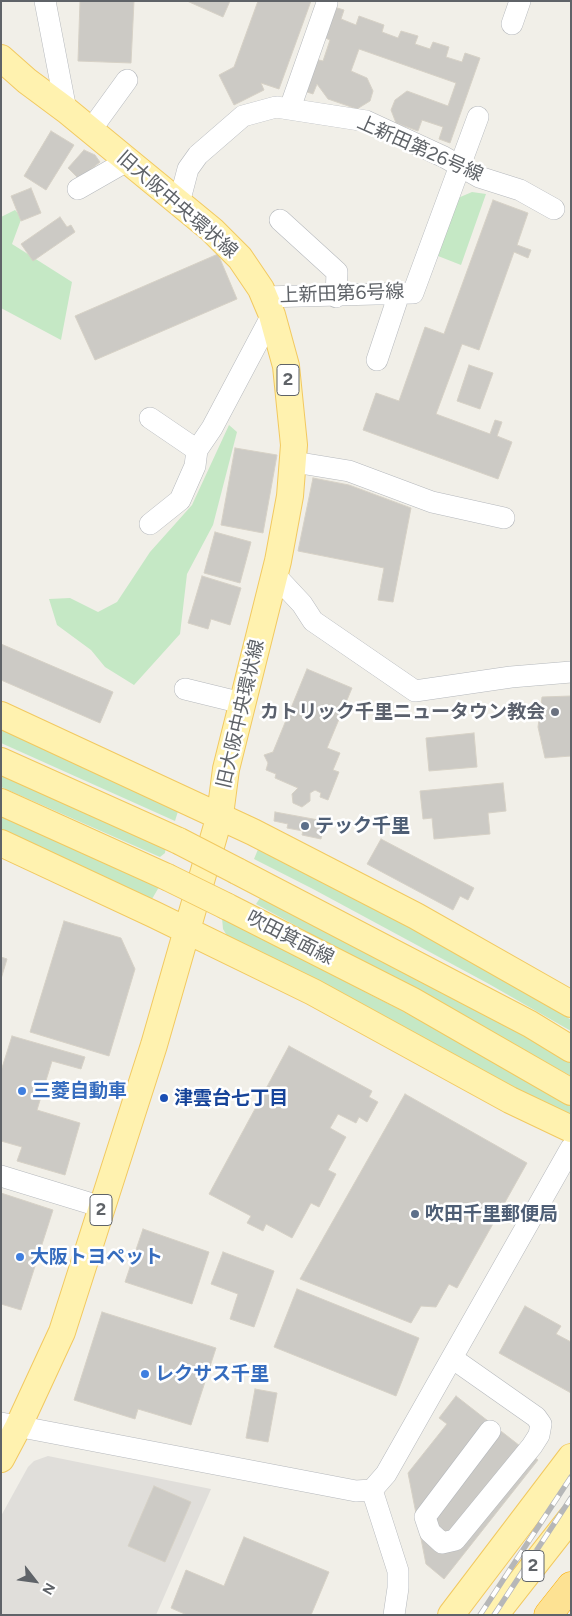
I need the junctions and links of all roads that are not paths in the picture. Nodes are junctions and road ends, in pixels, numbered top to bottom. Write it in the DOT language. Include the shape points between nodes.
graph roads {
  1 [pos="46,1"];
  2 [pos="520,1"];
  3 [pos="327,3"];
  4 [pos="512,24"];
  5 [pos="1,58"];
  6 [pos="127,80"];
  7 [pos="290,108"];
  8 [pos="66,110"];
  9 [pos="478,117"];
  10 [pos="90,131"];
  11 [pos="127,160"];
  12 [pos="460,166"];
  13 [pos="78,189"];
  14 [pos="179,203"];
  15 [pos="554,209"];
  16 [pos="280,220"];
  17 [pos="399,294"];
  18 [pos="336,297"];
  19 [pos="268,306"];
  20 [pos="378,360"];
  21 [pos="150,418"];
  22 [pos="197,450"];
  23 [pos="294,462"];
  24 [pos="504,518"];
  25 [pos="150,524"];
  26 [pos="274,574"];
  27 [pos="571,672"];
  28 [pos="184,689"];
  29 [pos="242,703"];
  30 [pos="1,715"];
  31 [pos="1,761"];
  32 [pos="1,802"];
  33 [pos="220,815"];
  34 [pos="1,843"];
  35 [pos="187,930"];
  36 [pos="571,1004"];
  37 [pos="571,1049"];
  38 [pos="571,1092"];
  39 [pos="571,1129"];
  40 [pos="571,1148"];
  41 [pos="1,1176"];
  42 [pos="102,1207"];
  43 [pos="452,1358"];
  44 [pos="10,1425"];
  45 [pos="490,1431"];
  46 [pos="571,1457"];
  47 [pos="1,1458"];
  48 [pos="372,1490"];
  49 [pos="571,1518"];
  50 [pos="571,1586"];
  51 [pos="394,1615"];
  52 [pos="451,1615"];
  53 [pos="496,1615"];
  54 [pos="548,1615"];
  1 -- 8 [label="street"];
  2 -- 4 [label="street"];
  3 -- 7 [label="street"];
  5 -- 8 [label="main road, 旧大阪中央環状線 / 2"];
  6 -- 10 [label="street"];
  7 -- 12 [label="street, 上新田第26号線" via="366,121"];
  7 -- 14 [label="street, 上新田第26号線" via="261,110 243,116 230,126 192,161"];
  8 -- 10 [label="main road, 旧大阪中央環状線 / 2"];
  9 -- 12 [label="street, 上新田第6号線"];
  10 -- 11 [label="main road, 旧大阪中央環状線 / 2"];
  11 -- 13 [label="street"];
  11 -- 14 [label="main road, 旧大阪中央環状線 / 2"];
  12 -- 15 [label="street, 上新田第26号線" via="479,177 520,190"];
  12 -- 17 [label="street, 上新田第6号線" via="413,293"];
  14 -- 19 [label="main road, 旧大阪中央環状線 / 2" via="240,258"];
  16 -- 18 [label="street" via="337,272"];
  17 -- 18 [label="street, 上新田第6号線"];
  17 -- 20 [label="street"];
  18 -- 19 [label="street, 上新田第6号線"];
  19 -- 22 [label="street" via="212,428"];
  19 -- 23 [label="main road, 旧大阪中央環状線 / 2" via="288,382"];
  21 -- 22 [label="street"];
  22 -- 25 [label="street" via="195,466 180,500"];
  23 -- 24 [label="street" via="349,471 432,502"];
  23 -- 26 [label="main road, 旧大阪中央環状線 / 2"];
  26 -- 27 [label="street" via="313,621 415,691"];
  26 -- 29 [label="main road, 旧大阪中央環状線 / 2"];
  28 -- 29 [label="street"];
  29 -- 33 [label="main road, 旧大阪中央環状線 / 2" via="226,770"];
  30 -- 33 [label="main road"];
  31 -- 37 [label="main road, 吹田箕面線, bridge" via="237,870 530,1024"];
  32 -- 38 [label="main road, 吹田箕面線, bridge" via="167,877 411,1000"];
  33 -- 35 [label="main road, 旧大阪中央環状線 / 2"];
  33 -- 36 [label="main road" via="416,916"];
  34 -- 35 [label="main road"];
  35 -- 39 [label="main road" via="313,992 510,1100"];
  35 -- 42 [label="main road, 旧大阪中央環状線 / 2"];
  40 -- 43 [label="street"];
  41 -- 42 [label="street"];
  42 -- 44 [label="main road, 旧大阪中央環状線 / 2" via="62,1332"];
  43 -- 45 [label="street" via="536,1416 541,1424 532,1446 455,1540 442,1543 430,1532 425,1517"];
  43 -- 48 [label="street" via="386,1474"];
  44 -- 47 [label="main road, 旧大阪中央環状線 / 2"];
  44 -- 48 [label="street" via="356,1491"];
  46 -- 52 [label="main road"];
  48 -- 51 [label="street" via="398,1571"];
  49 -- 53 [label="main road, 2"];
  50 -- 54 [label="highway"];
}
